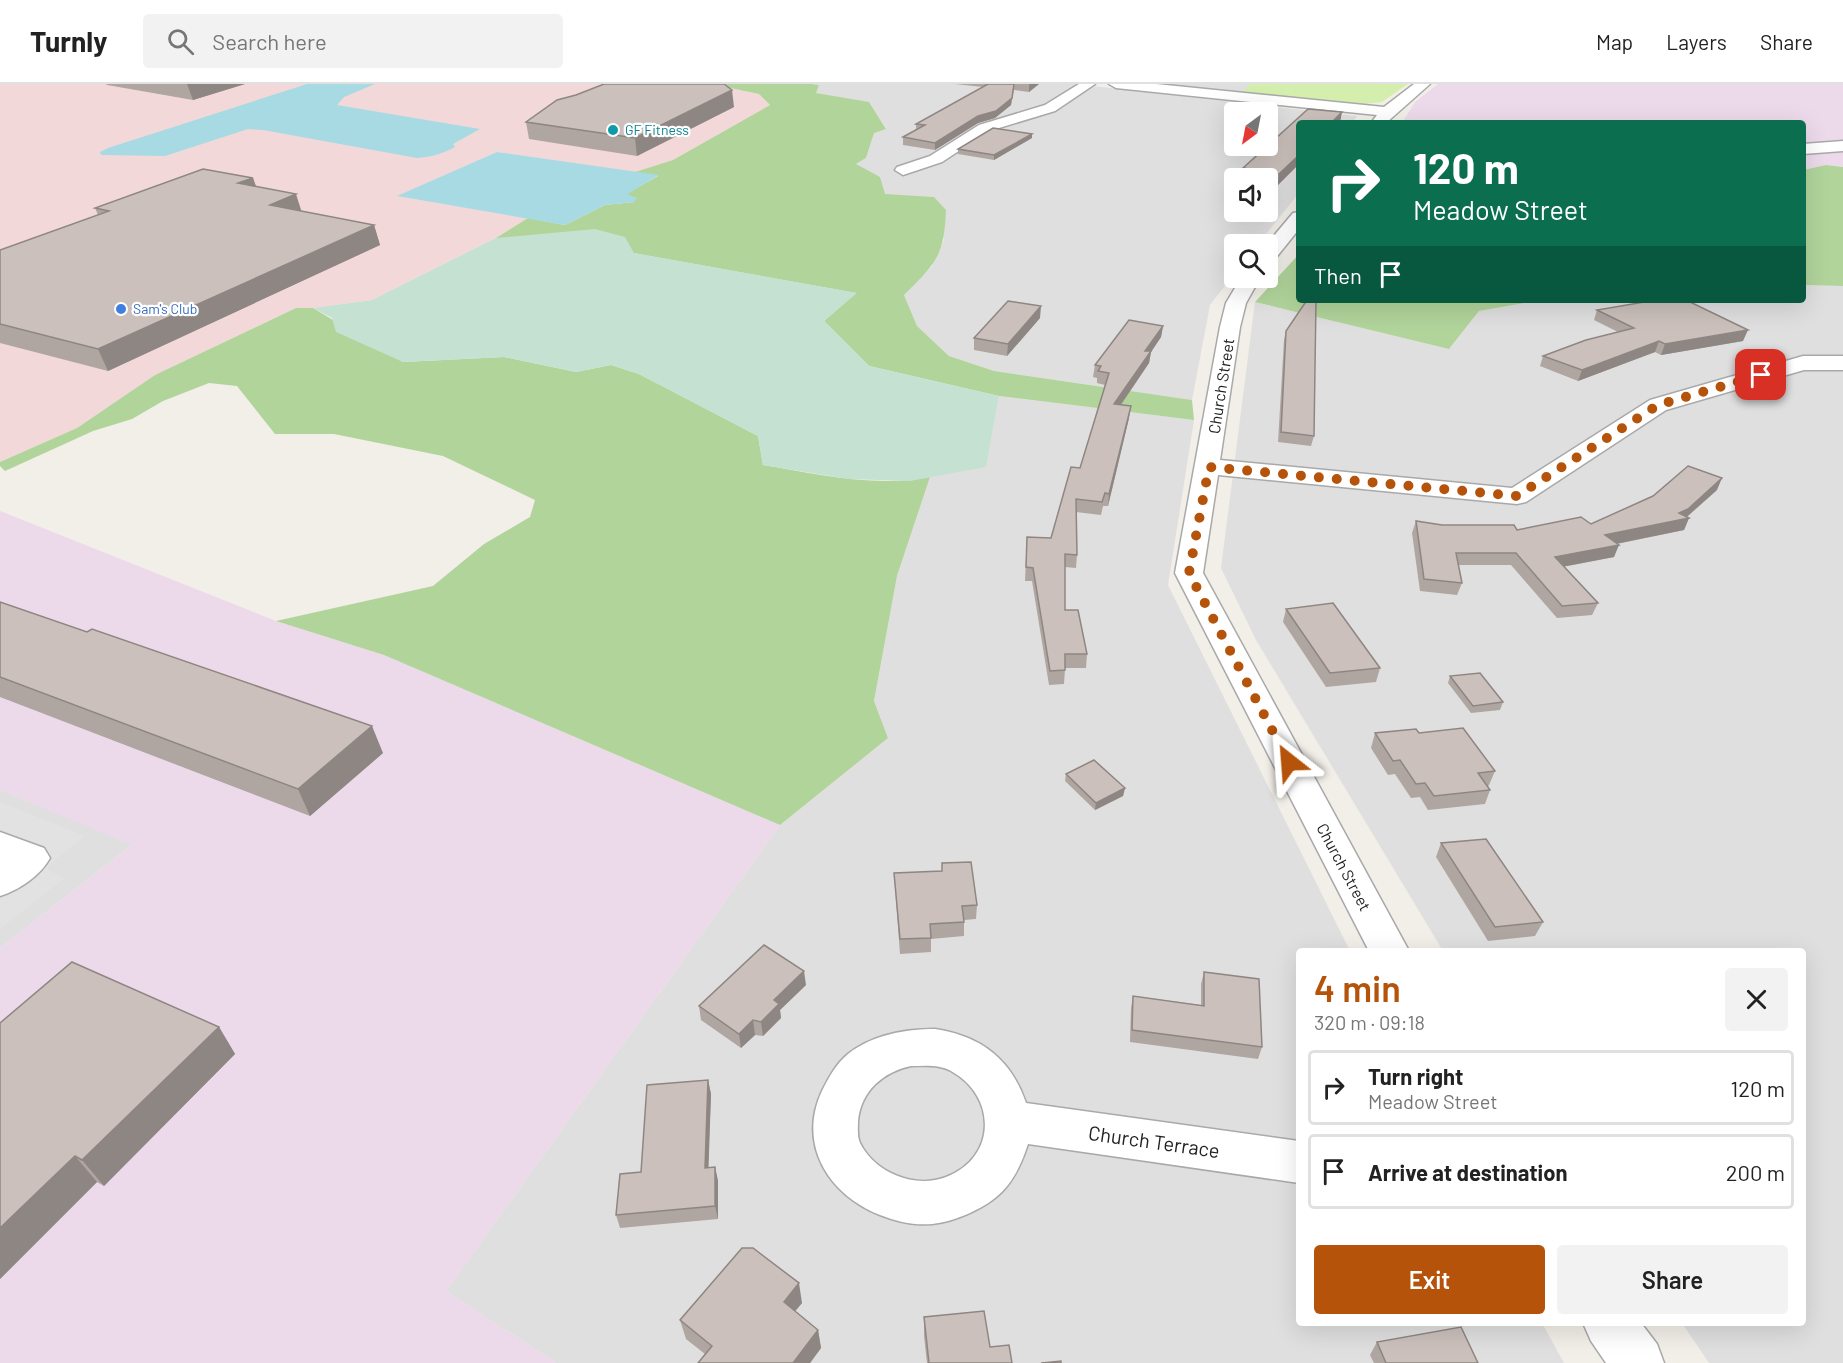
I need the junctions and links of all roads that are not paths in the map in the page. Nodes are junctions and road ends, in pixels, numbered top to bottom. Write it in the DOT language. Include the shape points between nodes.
graph roads {
  1 [pos="1088,84"];
  2 [pos="1116,84"];
  3 [pos="1423,84"];
  4 [pos="1382,118"];
  5 [pos="1843,146"];
  6 [pos="1806,150"];
  7 [pos="1806,150"];
  8 [pos="1843,154"];
  9 [pos="903,170"];
  10 [pos="1296,221"];
  11 [pos="1278,243"];
  12 [pos="1244,288"];
  13 [pos="1843,363"];
  14 [pos="1209,467"];
  15 [pos="0,845"];
  16 [pos="0,882"];
  17 [pos="1387,948"];
  18 [pos="1010,1121"];
  19 [pos="1296,1162"];
  20 [pos="1611,1326"];
  21 [pos="1638,1363"];
  1 -- 9 [label="street" via="1050,108 984,128 936,159"];
  2 -- 4 [label="street"];
  3 -- 4 [label="street"];
  5 -- 6 [label="street"];
  7 -- 8 [label="street"];
  10 -- 11 [label="street"];
  12 -- 14 [label="street, Church Street" via="1230,327"];
  13 -- 14 [label="street" via="1803,363 1658,405 1517,496"];
  14 -- 17 [label="street, Church Street" via="1189,573"];
  15 -- 16 [label="street" via="31,858"];
  18 -- 19 [label="street, Church Terrace"];
  20 -- 21 [label="street"];
}
